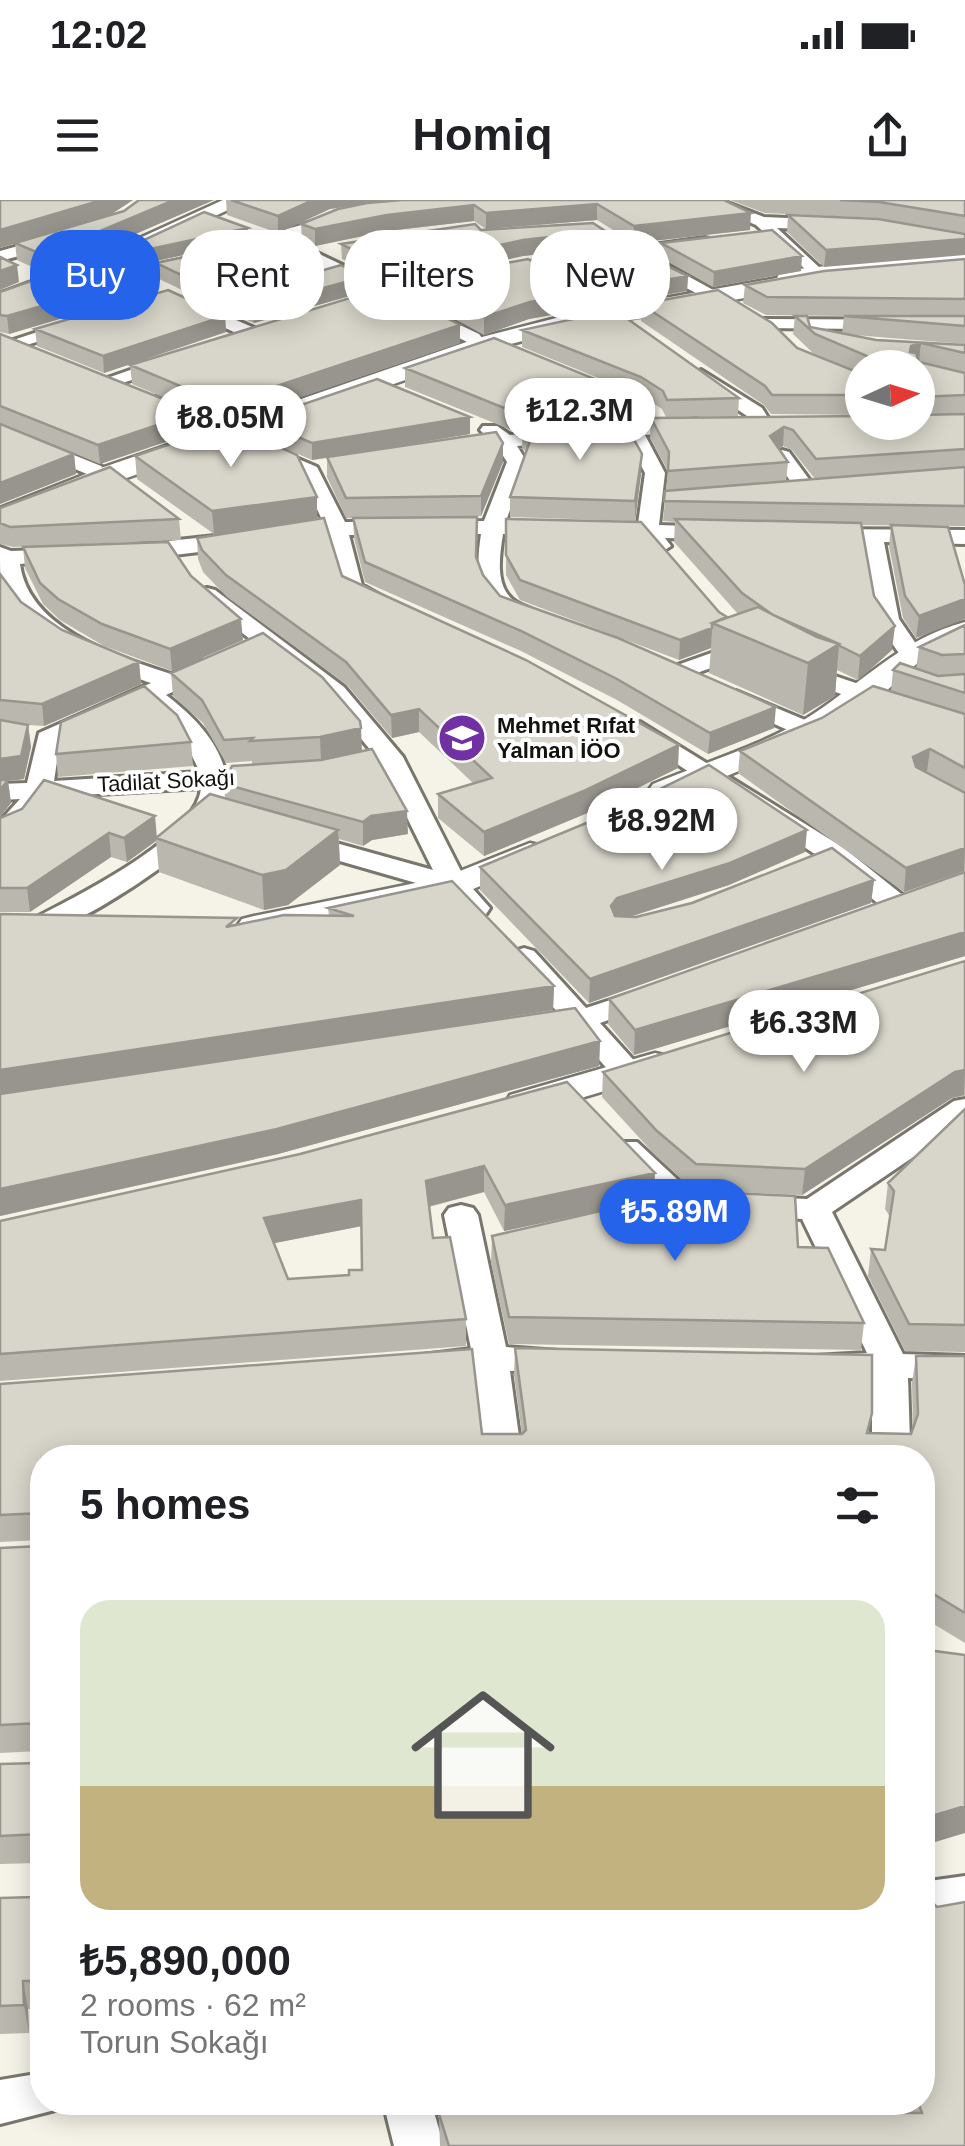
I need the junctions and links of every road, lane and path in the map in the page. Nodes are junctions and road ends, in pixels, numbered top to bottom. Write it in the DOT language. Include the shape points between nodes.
graph roads {
  1 [pos="239,200"];
  2 [pos="706,200"];
  3 [pos="369,214"];
  4 [pos="202,215"];
  5 [pos="857,226"];
  6 [pos="245,230"];
  7 [pos="299,230"];
  8 [pos="764,232"];
  9 [pos="160,236"];
  10 [pos="722,242"];
  11 [pos="670,244"];
  12 [pos="30,250"];
  13 [pos="962,251"];
  14 [pos="510,254"];
  15 [pos="0,260"];
  16 [pos="324,261"];
  17 [pos="530,267"];
  18 [pos="341,271"];
  19 [pos="510,271"];
  20 [pos="344,272"];
  21 [pos="670,272"];
  22 [pos="818,275"];
  23 [pos="30,276"];
  24 [pos="324,276"];
  25 [pos="30,290"];
  26 [pos="710,293"];
  27 [pos="670,300"];
  28 [pos="0,302"];
  29 [pos="88,320"];
  30 [pos="229,320"];
  31 [pos="440,320"];
  32 [pos="569,320"];
  33 [pos="617,320"];
  34 [pos="965,325"];
  35 [pos="776,334"];
  36 [pos="642,336"];
  37 [pos="480,340"];
  38 [pos="5,343"];
  39 [pos="859,346"];
  40 [pos="42,357"];
  41 [pos="522,358"];
  42 [pos="690,368"];
  43 [pos="365,382"];
  44 [pos="407,397"];
  45 [pos="643,421"];
  46 [pos="473,424"];
  47 [pos="0,431"];
  48 [pos="222,431"];
  49 [pos="504,439"];
  50 [pos="431,449"];
  51 [pos="782,456"];
  52 [pos="110,477"];
  53 [pos="807,490"];
  54 [pos="0,504"];
  55 [pos="0,518"];
  56 [pos="174,522"];
  57 [pos="494,527"];
  58 [pos="337,529"];
  59 [pos="648,531"];
  60 [pos="741,533"];
  61 [pos="797,534"];
  62 [pos="872,536"];
  63 [pos="965,537"];
  64 [pos="206,544"];
  65 [pos="180,552"];
  66 [pos="4,556"];
  67 [pos="674,564"];
  68 [pos="406,612"];
  69 [pos="554,625"];
  70 [pos="729,625"];
  71 [pos="965,631"];
  72 [pos="269,641"];
  73 [pos="757,644"];
  74 [pos="909,670"];
  75 [pos="160,688"];
  76 [pos="864,695"];
  77 [pos="623,719"];
  78 [pos="965,728"];
  79 [pos="808,730"];
  80 [pos="16,734"];
  81 [pos="48,738"];
  82 [pos="390,757"];
  83 [pos="356,764"];
  84 [pos="708,770"];
  85 [pos="286,774"];
  86 [pos="215,779"];
  87 [pos="42,787"];
  88 [pos="0,792"];
  89 [pos="630,808"];
  90 [pos="0,834"];
  91 [pos="282,836"];
  92 [pos="563,839"];
  93 [pos="834,854"];
  94 [pos="802,867"];
  95 [pos="454,885"];
  96 [pos="933,895"];
  97 [pos="900,907"];
  98 [pos="866,919"];
  99 [pos="27,926"];
  100 [pos="98,928"];
  101 [pos="213,930"];
  102 [pos="679,986"];
  103 [pos="583,1019"];
  104 [pos="510,1031"];
  105 [pos="682,1056"];
  106 [pos="628,1072"];
  107 [pos="965,1108"];
  108 [pos="496,1111"];
  109 [pos="592,1111"];
  110 [pos="684,1204"];
  111 [pos="814,1209"];
  112 [pos="461,1216"];
  113 [pos="650,1216"];
  114 [pos="507,1245"];
  115 [pos="471,1253"];
  116 [pos="490,1359"];
  117 [pos="590,1360"];
  118 [pos="790,1364"];
  119 [pos="890,1365"];
  120 [pos="395,1367"];
  121 [pos="965,1368"];
  122 [pos="501,1445"];
  123 [pos="889,1445"];
  124 [pos="965,1894"];
  125 [pos="935,1898"];
  126 [pos="30,2096"];
  127 [pos="0,2102"];
  128 [pos="410,2115"];
  129 [pos="875,2115"];
  130 [pos="418,2146"];
  131 [pos="888,2146"];
  1 -- 4 [label="street"];
  2 -- 8 [label="street"];
  3 -- 7 [label="street"];
  4 -- 6 [label="street"];
  4 -- 9 [label="street"];
  5 -- 8 [label="street"];
  8 -- 22 [label="street"];
  10 -- 11 [label="street"];
  12 -- 15 [label="street"];
  13 -- 22 [label="main road"];
  14 -- 17 [label="street"];
  15 -- 23 [label="street"];
  16 -- 18 [label="street"];
  17 -- 19 [label="street"];
  18 -- 20 [label="street"];
  18 -- 24 [label="street"];
  21 -- 26 [label="street"];
  22 -- 26 [label="main road"];
  25 -- 28 [label="street"];
  26 -- 27 [label="main road"];
  26 -- 35 [label="street"];
  29 -- 38 [label="street"];
  30 -- 48 [label="street" via="264,332 98,379"];
  31 -- 37 [label="street"];
  32 -- 37 [label="main road"];
  33 -- 36 [label="street"];
  34 -- 35 [label="street"];
  35 -- 39 [label="street"];
  37 -- 41 [label="street"];
  37 -- 43 [label="main road"];
  38 -- 40 [label="street"];
  42 -- 45 [label="street" via="771,424"];
  43 -- 44 [label="street"];
  43 -- 48 [label="main road"];
  45 -- 49 [label="street"];
  45 -- 59 [label="street" via="662,501"];
  46 -- 49 [label="street"];
  47 -- 52 [label="street"];
  48 -- 52 [label="main road"];
  48 -- 58 [label="street" via="318,468"];
  49 -- 50 [label="street"];
  49 -- 57 [label="street" via="516,462 496,504"];
  51 -- 53 [label="street"];
  52 -- 54 [label="main road"];
  52 -- 55 [label="main road"];
  56 -- 64 [label="street"];
  57 -- 58 [label="street"];
  57 -- 59 [label="street"];
  57 -- 69 [label="street" via="489,569 497,597"];
  58 -- 64 [label="street"];
  58 -- 68 [label="street" via="352,589"];
  59 -- 60 [label="street"];
  59 -- 67 [label="street"];
  61 -- 62 [label="street"];
  62 -- 63 [label="street"];
  62 -- 74 [label="street" via="887,619"];
  64 -- 65 [label="street"];
  65 -- 66 [label="street"];
  65 -- 72 [label="street" via="190,576 217,605"];
  66 -- 75 [label="street" via="13,590 32,614"];
  70 -- 73 [label="street"];
  71 -- 74 [label="street"];
  72 -- 75 [label="street"];
  72 -- 82 [label="street" via="335,692"];
  73 -- 76 [label="street"];
  73 -- 79 [label="street" via="669,669"];
  74 -- 76 [label="street"];
  75 -- 81 [label="street"];
  75 -- 86 [label="street" via="186,720"];
  76 -- 78 [label="street"];
  76 -- 79 [label="street"];
  77 -- 84 [label="street"];
  79 -- 84 [label="street"];
  80 -- 81 [label="street"];
  81 -- 87 [label="street"];
  82 -- 83 [label="street"];
  82 -- 95 [label="street"];
  84 -- 89 [label="street"];
  84 -- 93 [label="street"];
  85 -- 86 [label="street, Tadilat Sokağı"];
  86 -- 87 [label="street, Tadilat Sokağı"];
  86 -- 99 [label="street" via="216,817 123,880"];
  87 -- 88 [label="street, Tadilat Sokağı"];
  87 -- 90 [label="street" via="26,814"];
  91 -- 95 [label="street"];
  92 -- 95 [label="street"];
  93 -- 94 [label="street"];
  93 -- 97 [label="street"];
  95 -- 101 [label="street"];
  95 -- 103 [label="street"];
  96 -- 97 [label="street"];
  97 -- 98 [label="street"];
  99 -- 100 [label="street"];
  102 -- 103 [label="street"];
  103 -- 104 [label="street"];
  103 -- 106 [label="street"];
  105 -- 106 [label="street"];
  106 -- 109 [label="street"];
  107 -- 111 [label="street"];
  108 -- 109 [label="street"];
  109 -- 110 [label="street"];
  110 -- 111 [label="street"];
  110 -- 113 [label="street"];
  111 -- 119 [label="street"];
  112 -- 115 [label="street"];
  114 -- 115 [label="street"];
  115 -- 116 [label="street"];
  116 -- 117 [label="street"];
  116 -- 120 [label="street"];
  116 -- 122 [label="street"];
  118 -- 119 [label="street"];
  119 -- 121 [label="street"];
  119 -- 123 [label="street"];
  124 -- 125 [label="street"];
  126 -- 127 [label="street"];
  128 -- 130 [label="street"];
  129 -- 131 [label="street"];
}
